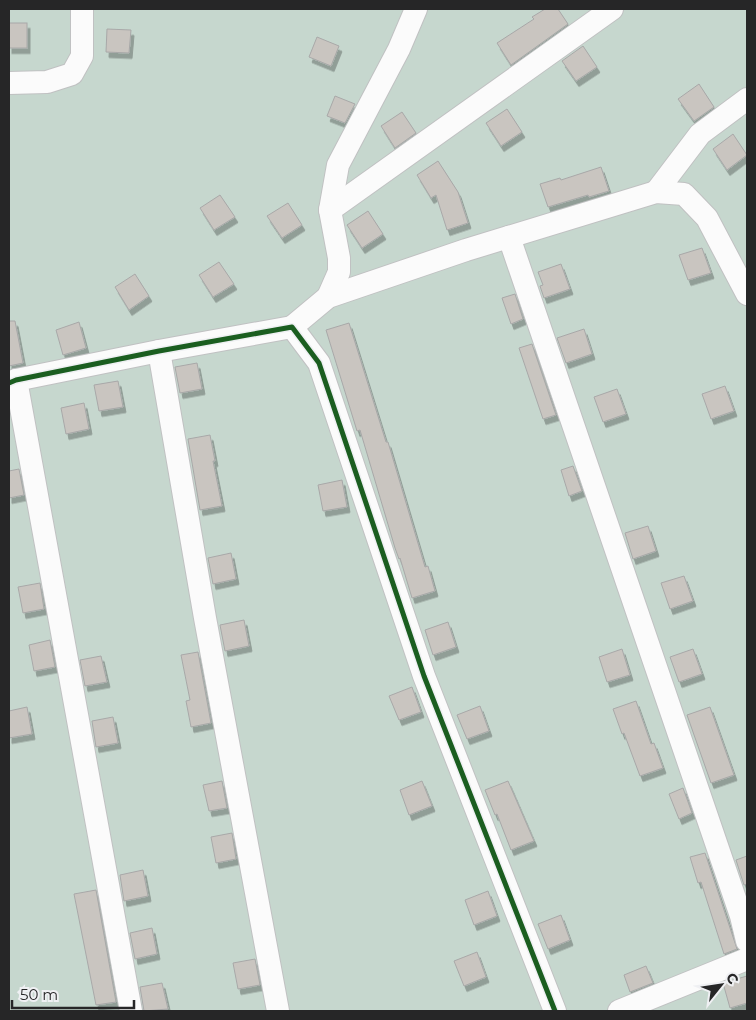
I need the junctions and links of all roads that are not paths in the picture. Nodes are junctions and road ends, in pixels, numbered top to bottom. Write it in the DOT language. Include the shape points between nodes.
graph roads {
  1 [pos="82,9"];
  2 [pos="416,9"];
  3 [pos="612,9"];
  4 [pos="9,83"];
  5 [pos="747,99"];
  6 [pos="656,192"];
  7 [pos="330,210"];
  8 [pos="509,236"];
  9 [pos="744,282"];
  10 [pos="328,297"];
  11 [pos="292,327"];
  12 [pos="159,351"];
  13 [pos="13,382"];
  14 [pos="747,941"];
  15 [pos="747,959"];
  16 [pos="548,1009"];
  17 [pos="131,1011"];
  18 [pos="278,1011"];
  19 [pos="619,1011"];
  1 -- 4 [label="street" via="82,56 72,74 47,82"];
  2 -- 7 [label="street" via="338,165"];
  3 -- 7 [label="street"];
  5 -- 6 [label="street" via="700,134"];
  6 -- 8 [label="street"];
  6 -- 9 [label="street" via="684,194 707,218"];
  7 -- 10 [label="street" via="339,272"];
  8 -- 10 [label="street"];
  8 -- 14 [label="street"];
  10 -- 11 [label="street"];
  11 -- 12 [label="street"];
  11 -- 16 [label="street" via="320,364 424,676"];
  12 -- 13 [label="street"];
  12 -- 18 [label="street"];
  13 -- 17 [label="street"];
  15 -- 19 [label="street"];
}
